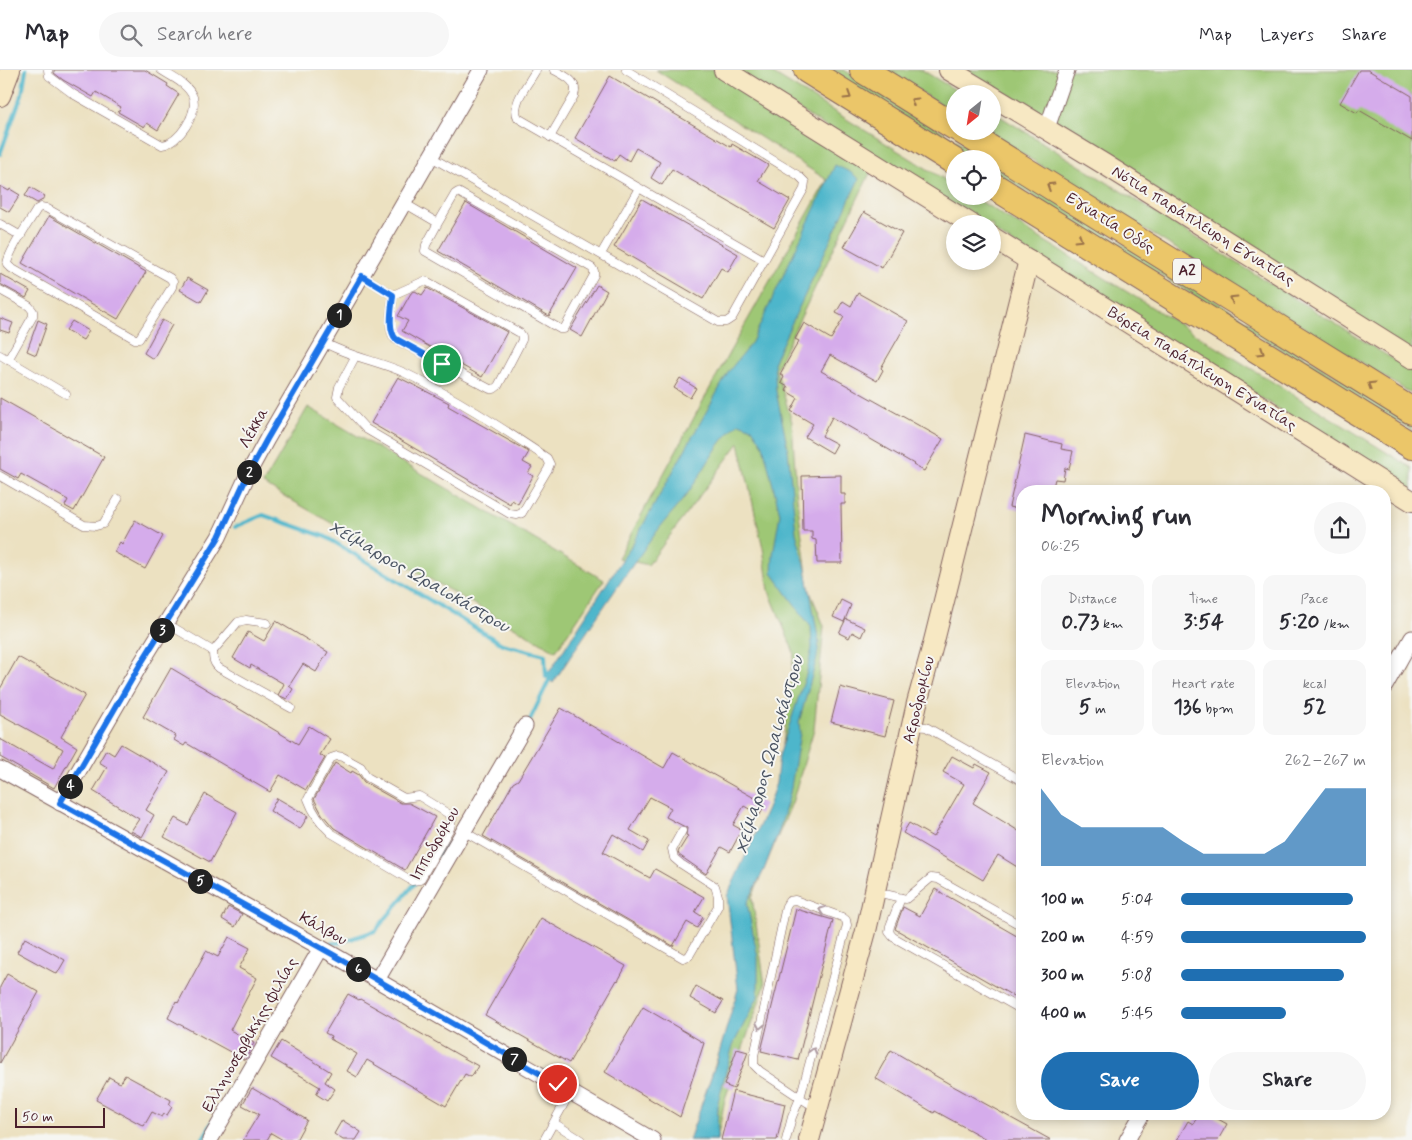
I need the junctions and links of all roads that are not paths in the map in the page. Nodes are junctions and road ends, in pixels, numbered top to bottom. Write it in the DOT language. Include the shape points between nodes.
graph roads {
  1 [pos="48,70"];
  2 [pos="161,70"];
  3 [pos="481,70"];
  4 [pos="536,70"];
  5 [pos="554,70"];
  6 [pos="626,70"];
  7 [pos="724,70"];
  8 [pos="807,70"];
  9 [pos="863,70"];
  10 [pos="949,70"];
  11 [pos="1067,70"];
  12 [pos="974,85"];
  13 [pos="1001,101"];
  14 [pos="946,121"];
  15 [pos="1047,128"];
  16 [pos="550,137"];
  17 [pos="976,140"];
  18 [pos="946,156"];
  19 [pos="431,157"];
  20 [pos="639,188"];
  21 [pos="1001,191"];
  22 [pos="404,204"];
  23 [pos="956,215"];
  24 [pos="438,223"];
  25 [pos="0,224"];
  26 [pos="21,236"];
  27 [pos="1001,243"];
  28 [pos="601,254"];
  29 [pos="764,260"];
  30 [pos="1029,260"];
  31 [pos="362,276"];
  32 [pos="0,290"];
  33 [pos="393,295"];
  34 [pos="323,342"];
  35 [pos="0,356"];
  36 [pos="355,356"];
  37 [pos="1412,358"];
  38 [pos="8,360"];
  39 [pos="66,394"];
  40 [pos="1412,411"];
  41 [pos="1412,446"];
  42 [pos="0,476"];
  43 [pos="1387,485"];
  44 [pos="1391,488"];
  45 [pos="118,499"];
  46 [pos="1412,501"];
  47 [pos="166,623"];
  48 [pos="267,623"];
  49 [pos="1412,638"];
  50 [pos="213,650"];
  51 [pos="1391,675"];
  52 [pos="290,708"];
  53 [pos="525,726"];
  54 [pos="912,726"];
  55 [pos="0,769"];
  56 [pos="1016,778"];
  57 [pos="60,803"];
  58 [pos="682,831"];
  59 [pos="463,832"];
  60 [pos="426,884"];
  61 [pos="876,892"];
  62 [pos="900,898"];
  63 [pos="1016,923"];
  64 [pos="321,948"];
  65 [pos="377,980"];
  66 [pos="1016,1007"];
  67 [pos="571,1091"];
  68 [pos="800,1098"];
  69 [pos="819,1105"];
  70 [pos="1138,1120"];
  71 [pos="554,1123"];
  72 [pos="210,1140"];
  73 [pos="544,1140"];
  74 [pos="581,1140"];
  75 [pos="653,1140"];
  76 [pos="786,1140"];
  77 [pos="809,1140"];
  78 [pos="1126,1140"];
  1 -- 2 [label="lane" via="49,76 73,94 162,145 169,144 181,134 194,110 192,96 182,83"];
  3 -- 19 [label="street, Λέκκα"];
  4 -- 16 [label="lane" via="515,111 522,120"];
  5 -- 16 [label="lane" via="572,81 575,88 574,96"];
  6 -- 29 [label="lane" via="804,182 804,189"];
  7 -- 23 [label="street"];
  8 -- 18 [label="highway, one-way"];
  14 -- 9 [label="highway, one-way"];
  10 -- 12 [label="street"];
  11 -- 15 [label="street"];
  13 -- 15 [label="street, Νότια παράπλευρη Εγνατίας"];
  15 -- 37 [label="street, Νότια παράπλευρη Εγνατίας"];
  16 -- 20 [label="lane"];
  40 -- 17 [label="highway, Εγνατία Οδός / Α2, one-way"];
  19 -- 22 [label="street, Λέκκα"];
  19 -- 28 [label="lane"];
  20 -- 28 [label="lane"];
  20 -- 29 [label="lane"];
  21 -- 41 [label="highway, Εγνατία Οδός / Α2, one-way"];
  22 -- 24 [label="lane"];
  22 -- 31 [label="street, Λέκκα"];
  24 -- 24 [label="lane" via="425,251 564,329 594,275 592,268 462,193 455,194"];
  25 -- 26 [label="lane"];
  26 -- 26 [label="lane" via="37,209 46,208 170,278 172,287 141,337 136,339 11,268 7,264 8,259"];
  27 -- 30 [label="street, Βόρεια παράπλευρη Εγνατίας"];
  28 -- 29 [label="lane" via="718,322 732,318"];
  30 -- 43 [label="street, Βόρεια παράπλευρη Εγνατίας"];
  30 -- 54 [label="street, Αεροδρομίου"];
  31 -- 33 [label="lane"];
  31 -- 34 [label="street, Λέκκα"];
  32 -- 38 [label="lane" via="33,311"];
  33 -- 33 [label="lane" via="391,329 396,339 490,389 498,386 522,340 520,333 428,282"];
  34 -- 36 [label="lane"];
  34 -- 47 [label="street, Λέκκα" via="249,472 223,531"];
  35 -- 38 [label="lane"];
  36 -- 36 [label="lane" via="404,373 493,422 547,458 550,464 522,513 510,514 359,423 337,397"];
  38 -- 39 [label="lane"];
  42 -- 45 [label="lane" via="84,525 104,524"];
  44 -- 46 [label="street, Βόρεια παράπλευρη Εγνατίας"];
  47 -- 50 [label="lane"];
  47 -- 57 [label="street, Λέκκα"];
  48 -- 50 [label="lane" via="238,622"];
  49 -- 51 [label="street"];
  50 -- 52 [label="lane" via="218,668"];
  53 -- 59 [label="street, Ιπποδρόμου"];
  54 -- 56 [label="lane" via="926,727"];
  54 -- 61 [label="street, Αεροδρομίου"];
  55 -- 57 [label="street, Κάλβου"];
  57 -- 64 [label="street, Κάλβου"];
  58 -- 59 [label="lane" via="672,850 674,858 715,886 718,896 718,906 689,956 683,958"];
  59 -- 60 [label="street, Ιπποδρόμου"];
  60 -- 60 [label="lane" via="450,828 452,820 447,813 419,796 404,798 343,757 331,758 308,799 321,824 412,881"];
  60 -- 65 [label="street, Ιπποδρόμου"];
  61 -- 62 [label="lane"];
  61 -- 69 [label="street, Αεροδρομίου"];
  62 -- 63 [label="lane" via="906,899 931,878 938,879"];
  62 -- 66 [label="lane" via="890,926 893,937"];
  64 -- 65 [label="street, Κάλβου"];
  64 -- 72 [label="street, Ελληνοσερβικήςς Φιλίας"];
  65 -- 67 [label="street, Κάλβου"];
  67 -- 71 [label="lane"];
  67 -- 75 [label="street, Κάλβου"];
  68 -- 68 [label="lane, one-way" via="847,925 842,917 795,900 786,906 754,1065"];
  68 -- 69 [label="lane"];
  68 -- 76 [label="lane"];
  69 -- 77 [label="street, Αεροδρομίου"];
  70 -- 78 [label="street"];
  71 -- 73 [label="lane"];
  71 -- 74 [label="lane"];
}
